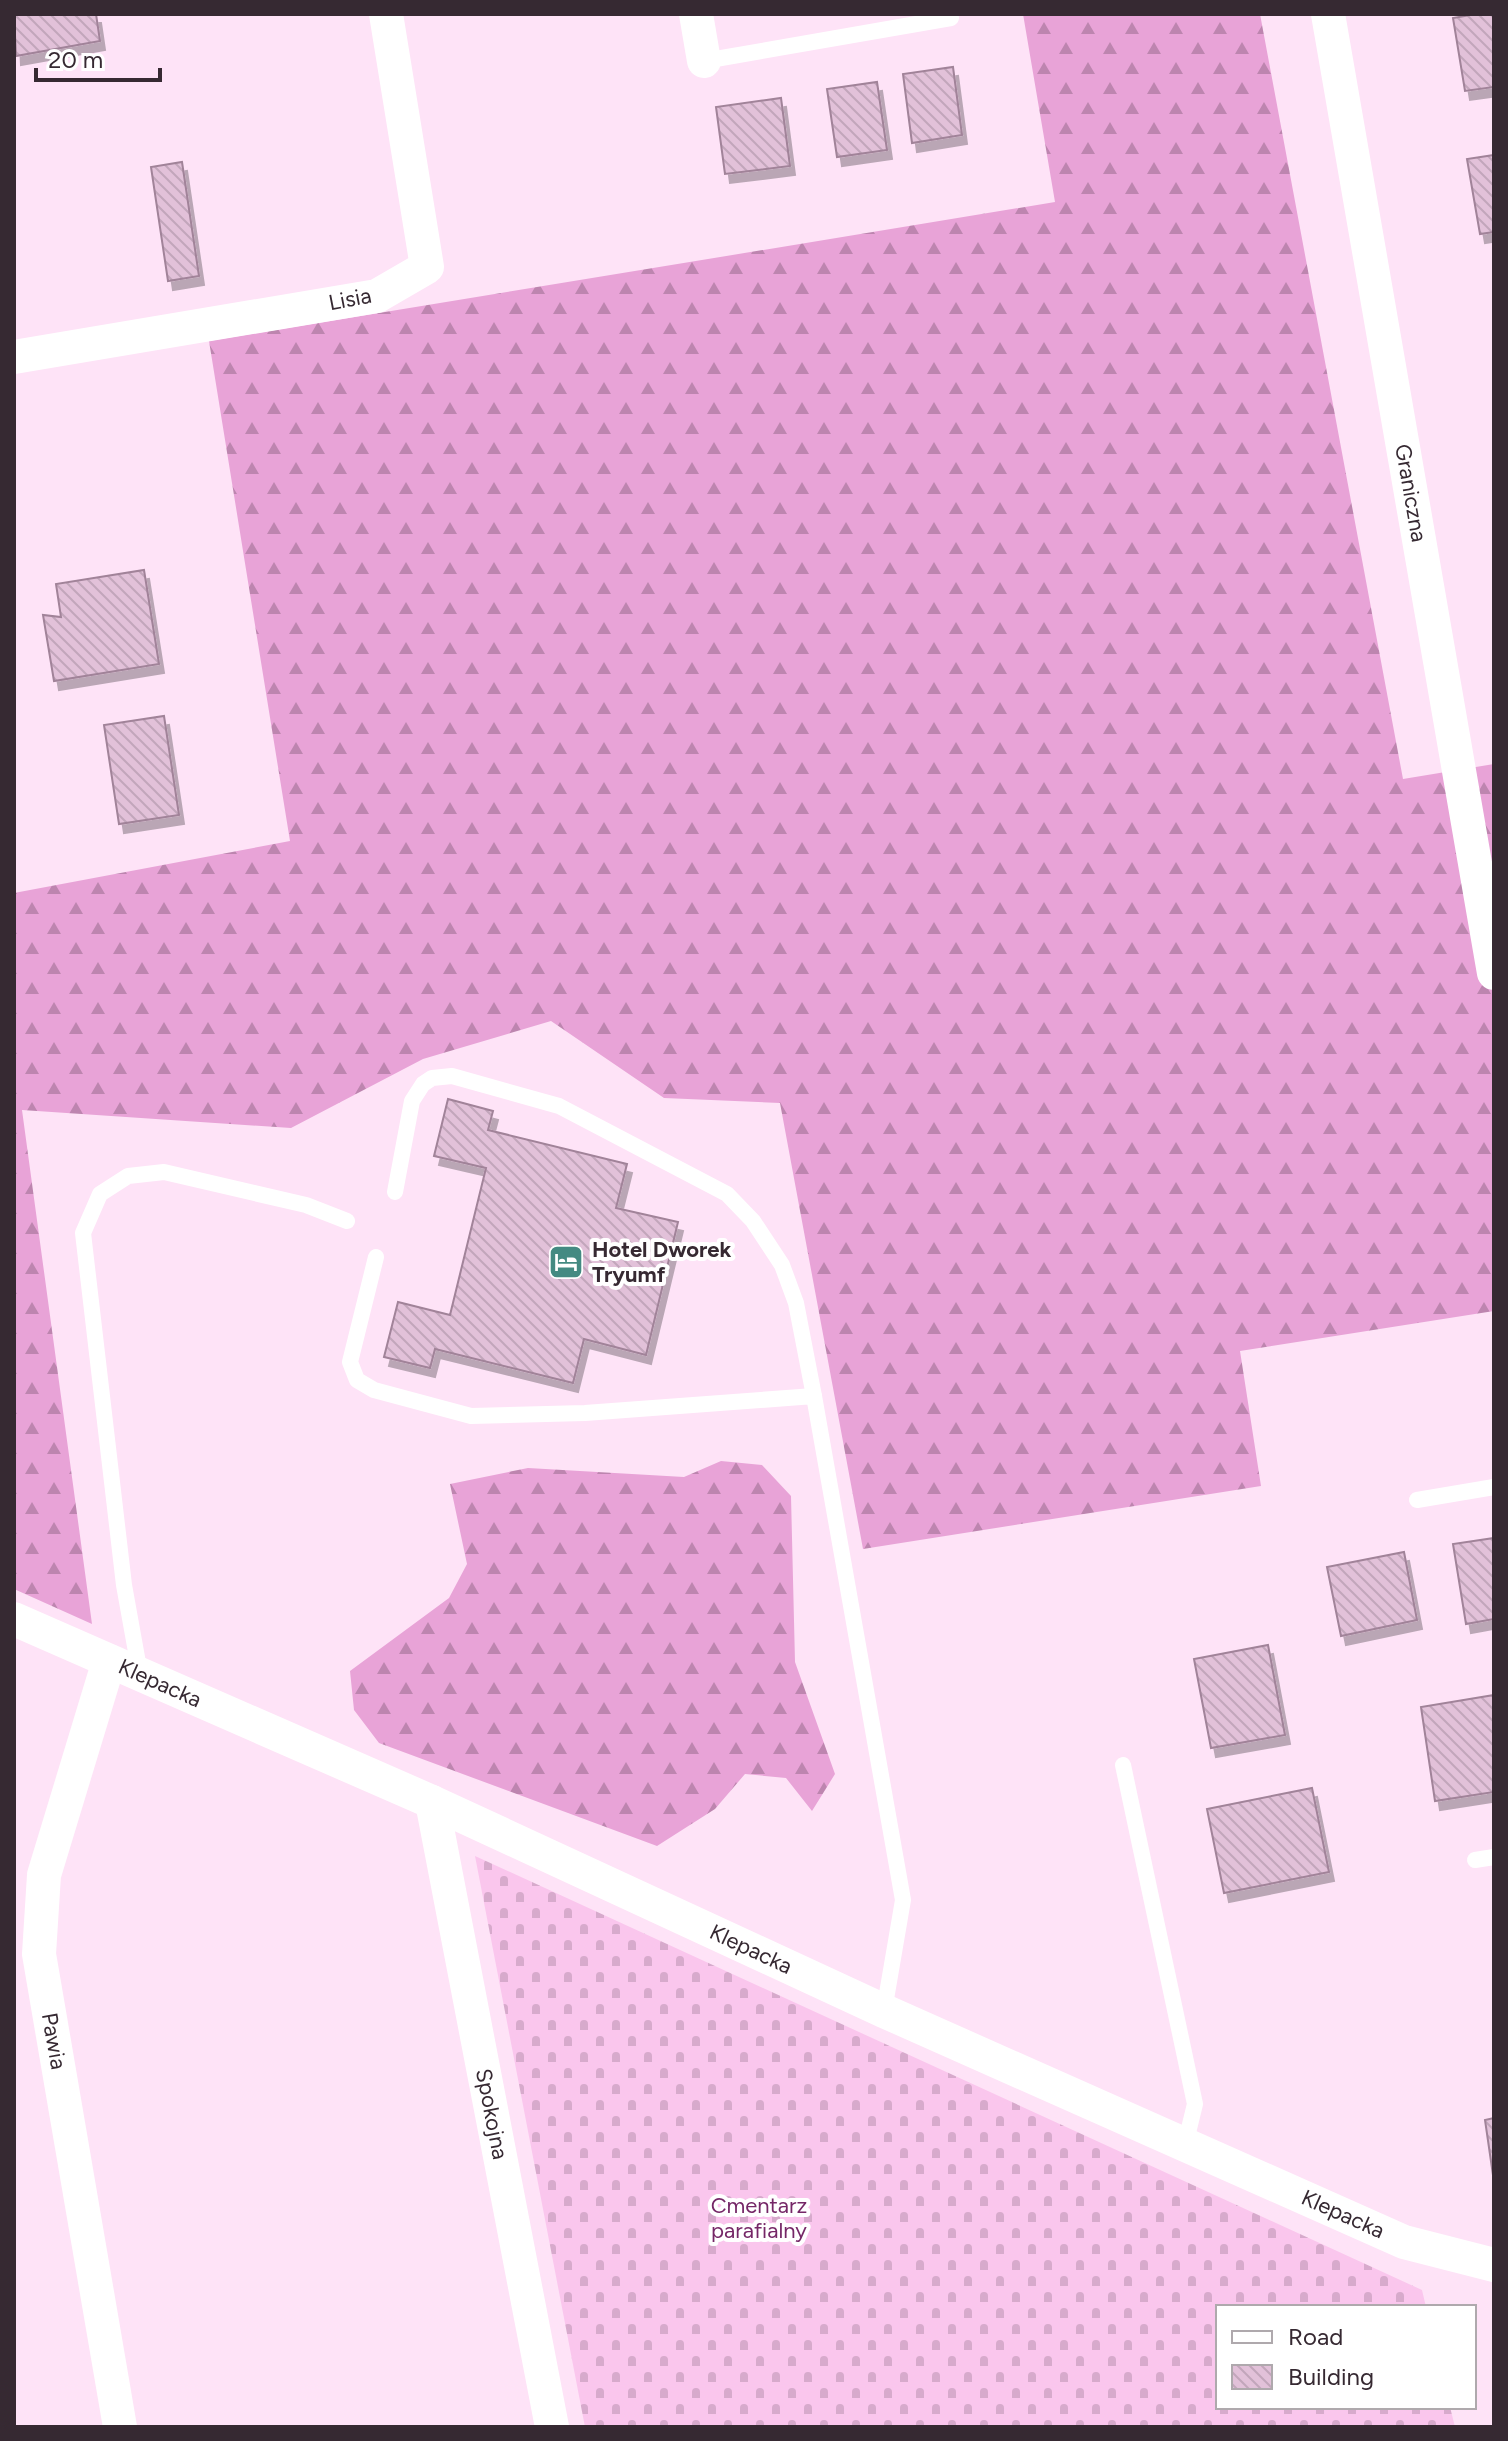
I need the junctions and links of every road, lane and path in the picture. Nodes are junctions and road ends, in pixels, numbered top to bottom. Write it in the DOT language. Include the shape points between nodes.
graph roads {
  1 [pos="386,14"];
  2 [pos="696,14"];
  3 [pos="1328,14"];
  4 [pos="951,18"];
  5 [pos="704,61"];
  6 [pos="14,357"];
  7 [pos="1494,973"];
  8 [pos="395,1192"];
  9 [pos="347,1221"];
  10 [pos="376,1257"];
  11 [pos="814,1396"];
  12 [pos="1494,1487"];
  13 [pos="1417,1500"];
  14 [pos="14,1619"];
  15 [pos="109,1661"];
  16 [pos="140,1675"];
  17 [pos="1123,1765"];
  18 [pos="432,1802"];
  19 [pos="1494,1857"];
  20 [pos="1475,1860"];
  21 [pos="884,2011"];
  22 [pos="1185,2145"];
  23 [pos="1494,2265"];
  24 [pos="120,2427"];
  25 [pos="552,2427"];
  1 -- 6 [label="street, Lisia" via="427,267 377,296"];
  2 -- 5 [label="street"];
  3 -- 7 [label="street, Graniczna"];
  4 -- 5 [label="lane"];
  8 -- 11 [label="lane" via="412,1101 432,1078 452,1076 559,1106 727,1194 753,1221 782,1265 796,1303"];
  9 -- 16 [label="lane" via="306,1205 164,1172 128,1176 100,1194 83,1233 124,1585"];
  10 -- 11 [label="lane" via="350,1362 357,1380 374,1390 471,1416"];
  11 -- 21 [label="lane" via="903,1900"];
  12 -- 13 [label="lane"];
  14 -- 15 [label="street, Klepacka"];
  15 -- 16 [label="street, Klepacka"];
  15 -- 24 [label="street, Pawia" via="44,1875 39,1954"];
  16 -- 18 [label="street, Klepacka"];
  17 -- 22 [label="lane" via="1195,2104"];
  18 -- 21 [label="street, Klepacka"];
  18 -- 25 [label="street, Spokojna"];
  19 -- 20 [label="lane"];
  21 -- 22 [label="street, Klepacka"];
  22 -- 23 [label="street, Klepacka" via="1404,2242"];
}
